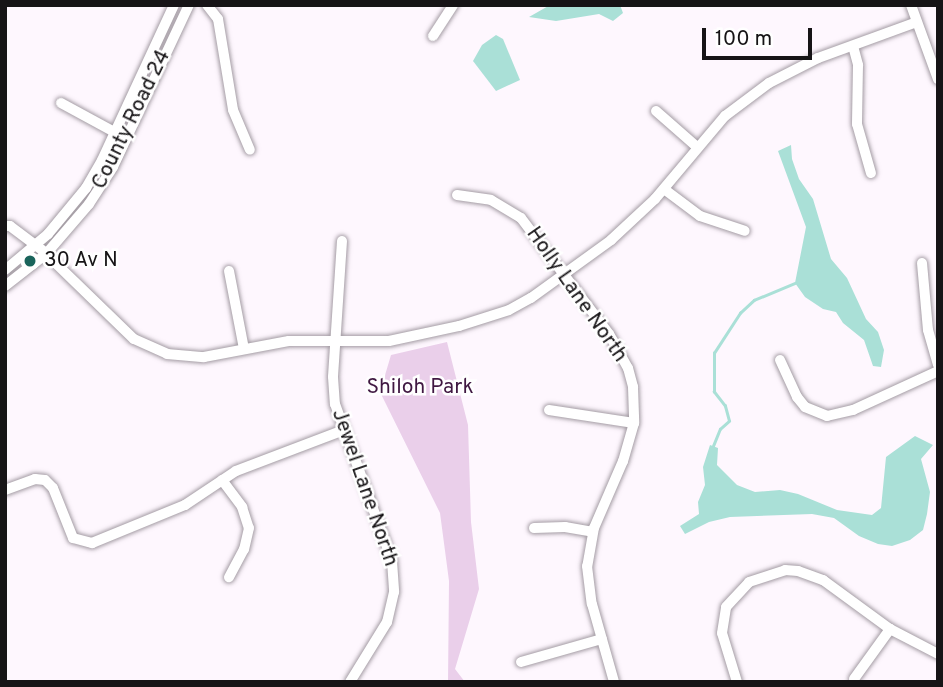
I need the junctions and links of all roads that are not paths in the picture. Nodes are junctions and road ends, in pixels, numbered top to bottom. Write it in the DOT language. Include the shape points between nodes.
graph roads {
  1 [pos="174,5"];
  2 [pos="189,5"];
  3 [pos="207,5"];
  4 [pos="453,5"];
  5 [pos="911,5"];
  6 [pos="918,22"];
  7 [pos="433,36"];
  8 [pos="853,46"];
  9 [pos="938,79"];
  10 [pos="61,103"];
  11 [pos="656,111"];
  12 [pos="115,133"];
  13 [pos="127,138"];
  14 [pos="697,147"];
  15 [pos="250,150"];
  16 [pos="871,173"];
  17 [pos="664,188"];
  18 [pos="457,195"];
  19 [pos="5,226"];
  20 [pos="745,231"];
  21 [pos="342,241"];
  22 [pos="41,250"];
  23 [pos="922,263"];
  24 [pos="5,270"];
  25 [pos="229,271"];
  26 [pos="565,274"];
  27 [pos="5,286"];
  28 [pos="334,342"];
  29 [pos="244,349"];
  30 [pos="780,360"];
  31 [pos="938,365"];
  32 [pos="938,371"];
  33 [pos="549,410"];
  34 [pos="634,423"];
  35 [pos="344,430"];
  36 [pos="222,480"];
  37 [pos="5,491"];
  38 [pos="534,528"];
  39 [pos="592,532"];
  40 [pos="229,577"];
  41 [pos="890,629"];
  42 [pos="602,639"];
  43 [pos="938,654"];
  44 [pos="521,662"];
  45 [pos="854,679"];
  46 [pos="350,682"];
  47 [pos="614,682"];
  48 [pos="737,682"];
  1 -- 12 [label="street, County Road 24"];
  2 -- 13 [label="street, County Road 24"];
  3 -- 15 [label="street" via="218,19 233,110"];
  4 -- 7 [label="street"];
  5 -- 6 [label="street"];
  6 -- 8 [label="street"];
  6 -- 9 [label="street"];
  8 -- 14 [label="street" via="769,83 725,116"];
  8 -- 16 [label="street" via="858,65 857,124"];
  10 -- 12 [label="street"];
  11 -- 14 [label="street"];
  12 -- 13 [label="street"];
  12 -- 22 [label="street, County Road 24" via="86,188"];
  13 -- 22 [label="street, County Road 24" via="89,204"];
  14 -- 17 [label="street"];
  17 -- 20 [label="street" via="700,216"];
  17 -- 26 [label="street" via="626,227"];
  18 -- 26 [label="street, Holly Lane North" via="491,200 521,218"];
  19 -- 22 [label="street"];
  21 -- 28 [label="street, Jewel Lane North"];
  22 -- 24 [label="street, County Road 24"];
  22 -- 27 [label="street, County Road 24"];
  22 -- 29 [label="street" via="120,327 150,347 185,357"];
  23 -- 31 [label="street" via="928,330"];
  25 -- 29 [label="street"];
  26 -- 28 [label="street" via="531,298 485,320 388,341"];
  26 -- 34 [label="street, Holly Lane North" via="620,351 633,387"];
  28 -- 29 [label="street" via="289,341"];
  28 -- 35 [label="street, Jewel Lane North" via="333,391"];
  30 -- 32 [label="street" via="805,407 827,416 853,410"];
  33 -- 34 [label="street"];
  34 -- 39 [label="street, Holly Lane North"];
  35 -- 36 [label="street" via="241,468"];
  35 -- 46 [label="street, Jewel Lane North" via="394,576 387,622"];
  36 -- 37 [label="street" via="185,505 92,543 79,542 69,532 46,480 35,479"];
  36 -- 40 [label="street" via="242,507 249,528"];
  38 -- 39 [label="street"];
  39 -- 42 [label="street, Holly Lane North" via="588,585"];
  41 -- 43 [label="street"];
  41 -- 45 [label="street"];
  41 -- 48 [label="street" via="822,580 785,570 759,576 740,588 726,607 722,633"];
  42 -- 44 [label="street"];
  42 -- 47 [label="street, Holly Lane North"];
}
